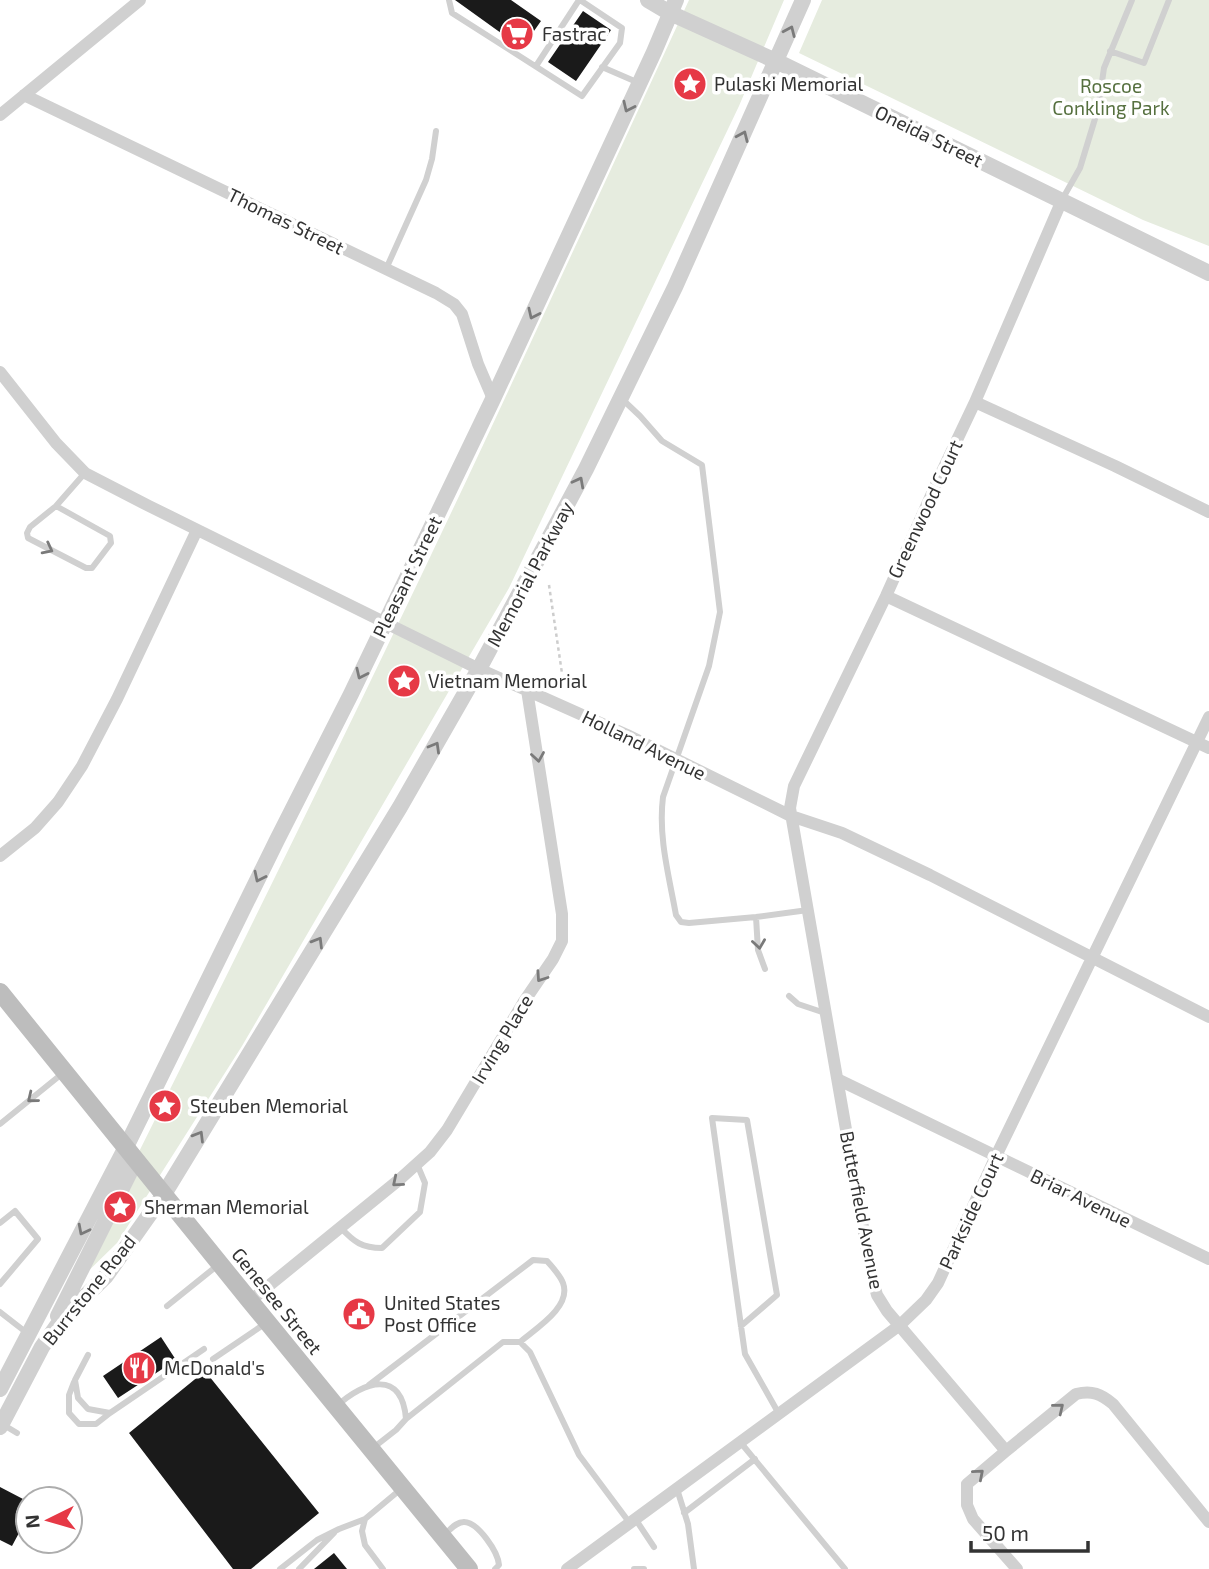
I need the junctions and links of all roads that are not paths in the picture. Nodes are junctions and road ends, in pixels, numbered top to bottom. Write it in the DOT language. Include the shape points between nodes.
graph roads {
  1 [pos="140,0"];
  2 [pos="449,0"];
  3 [pos="579,0"];
  4 [pos="648,0"];
  5 [pos="803,0"];
  6 [pos="1132,0"];
  7 [pos="1169,0"];
  8 [pos="673,7"];
  9 [pos="1110,51"];
  10 [pos="776,61"];
  11 [pos="536,66"];
  12 [pos="602,67"];
  13 [pos="639,83"];
  14 [pos="24,95"];
  15 [pos="0,115"];
  16 [pos="436,131"];
  17 [pos="1062,200"];
  18 [pos="386,269"];
  19 [pos="1209,273"];
  20 [pos="0,372"];
  21 [pos="621,398"];
  22 [pos="493,399"];
  23 [pos="975,402"];
  24 [pos="85,473"];
  25 [pos="56,506"];
  26 [pos="1209,512"];
  27 [pos="197,530"];
  28 [pos="886,596"];
  29 [pos="385,622"];
  30 [pos="480,668"];
  31 [pos="527,690"];
  32 [pos="1209,717"];
  33 [pos="1203,745"];
  34 [pos="677,760"];
  35 [pos="791,816"];
  36 [pos="0,856"];
  37 [pos="808,910"];
  38 [pos="756,917"];
  39 [pos="1091,958"];
  40 [pos="765,969"];
  41 [pos="0,992"];
  42 [pos="789,996"];
  43 [pos="826,1013"];
  44 [pos="1209,1017"];
  45 [pos="64,1071"];
  46 [pos="839,1080"];
  47 [pos="0,1124"];
  48 [pos="131,1154"];
  49 [pos="996,1156"];
  50 [pos="417,1164"];
  51 [pos="164,1194"];
  52 [pos="0,1223"];
  53 [pos="341,1228"];
  54 [pos="1209,1259"];
  55 [pos="220,1264"];
  56 [pos="0,1284"];
  57 [pos="250,1301"];
  58 [pos="167,1306"];
  59 [pos="0,1311"];
  60 [pos="267,1322"];
  61 [pos="900,1325"];
  62 [pos="741,1326"];
  63 [pos="29,1334"];
  64 [pos="520,1342"];
  65 [pos="42,1347"];
  66 [pos="204,1349"];
  67 [pos="88,1355"];
  68 [pos="213,1359"];
  69 [pos="75,1380"];
  70 [pos="369,1385"];
  71 [pos="0,1389"];
  72 [pos="336,1406"];
  73 [pos="110,1413"];
  74 [pos="779,1414"];
  75 [pos="406,1419"];
  76 [pos="0,1425"];
  77 [pos="17,1433"];
  78 [pos="741,1443"];
  79 [pos="371,1450"];
  80 [pos="1006,1451"];
  81 [pos="755,1460"];
  82 [pos="402,1488"];
  83 [pos="677,1489"];
  84 [pos="684,1513"];
  85 [pos="365,1519"];
  86 [pos="633,1522"];
  87 [pos="1209,1522"];
  88 [pos="338,1530"];
  89 [pos="443,1536"];
  90 [pos="654,1547"];
  91 [pos="280,1569"];
  92 [pos="299,1569"];
  93 [pos="383,1569"];
  94 [pos="469,1569"];
  95 [pos="495,1569"];
  96 [pos="567,1569"];
  97 [pos="634,1569"];
  98 [pos="645,1569"];
  99 [pos="694,1569"];
  100 [pos="845,1569"];
  101 [pos="1017,1569"];
  1 -- 14 [label="street"];
  2 -- 11 [label="lane" via="452,13"];
  3 -- 11 [label="lane"];
  3 -- 12 [label="lane" via="622,28 620,43"];
  4 -- 8 [label="street, Oneida Street"];
  10 -- 5 [label="street, Memorial Parkway, one-way"];
  6 -- 9 [label="lane"];
  7 -- 9 [label="lane" via="1144,63"];
  8 -- 10 [label="street, Oneida Street"];
  8 -- 13 [label="street, Pleasant Street"];
  9 -- 17 [label="lane" via="1080,168"];
  10 -- 17 [label="street, Oneida Street"];
  21 -- 10 [label="street, Memorial Parkway, one-way"];
  11 -- 12 [label="lane" via="582,96"];
  12 -- 13 [label="lane"];
  13 -- 22 [label="street, Pleasant Street, one-way"];
  14 -- 15 [label="street"];
  14 -- 18 [label="street, Thomas Street"];
  16 -- 18 [label="lane" via="426,180"];
  17 -- 19 [label="street, Oneida Street"];
  17 -- 23 [label="street, Greenwood Court"];
  18 -- 22 [label="street, Thomas Street" via="454,304 462,314"];
  20 -- 24 [label="street, Holland Avenue"];
  30 -- 21 [label="street, Memorial Parkway, one-way"];
  21 -- 34 [label="lane" via="662,441 702,465 720,612 709,666"];
  22 -- 29 [label="street, Pleasant Street"];
  23 -- 26 [label="street"];
  23 -- 28 [label="street, Greenwood Court"];
  24 -- 25 [label="lane"];
  24 -- 27 [label="street, Holland Avenue"];
  25 -- 25 [label="lane, one-way" via="30,527 28,538 92,568 111,543 110,536"];
  27 -- 29 [label="street, Holland Avenue"];
  27 -- 36 [label="street" via="82,766 35,828"];
  28 -- 33 [label="street"];
  28 -- 35 [label="street, Greenwood Court" via="794,786"];
  29 -- 30 [label="street, Holland Avenue"];
  29 -- 48 [label="street, Pleasant Street, one-way"];
  30 -- 31 [label="street, Holland Avenue"];
  51 -- 30 [label="street, Memorial Parkway, one-way"];
  31 -- 34 [label="street, Holland Avenue"];
  31 -- 50 [label="street, Irving Place, one-way" via="562,914 562,941 447,1130"];
  32 -- 33 [label="street, Parkside Court"];
  33 -- 39 [label="street, Parkside Court"];
  34 -- 35 [label="street, Holland Avenue"];
  34 -- 38 [label="lane" via="662,810 663,844 676,915 681,922 690,923"];
  35 -- 37 [label="street, Butterfield Avenue"];
  35 -- 39 [label="street, Holland Avenue" via="868,845"];
  37 -- 38 [label="lane"];
  37 -- 43 [label="street, Butterfield Avenue"];
  38 -- 40 [label="lane, one-way" via="758,950"];
  39 -- 44 [label="street, Holland Avenue"];
  39 -- 49 [label="street, Parkside Court"];
  41 -- 45 [label="main road, Genesee Street"];
  42 -- 43 [label="lane" via="798,1004"];
  43 -- 46 [label="street, Butterfield Avenue"];
  45 -- 47 [label="lane, one-way"];
  45 -- 48 [label="main road, Genesee Street"];
  46 -- 49 [label="street, Briar Avenue"];
  46 -- 61 [label="street, Butterfield Avenue" via="871,1273 877,1295"];
  48 -- 51 [label="main road, Genesee Street"];
  48 -- 63 [label="street, Burrstone Road, one-way"];
  48 -- 65 [label="street"];
  49 -- 54 [label="street, Briar Avenue"];
  49 -- 61 [label="street, Parkside Court" via="938,1283"];
  50 -- 53 [label="street, Irving Place, one-way"];
  50 -- 53 [label="lane" via="425,1183 420,1212 382,1248 368,1248"];
  51 -- 55 [label="main road, Genesee Street"];
  51 -- 65 [label="street, Burrstone Road" via="106,1276 61,1320"];
  52 -- 56 [label="lane" via="15,1211 38,1239"];
  53 -- 57 [label="street, Irving Place"];
  55 -- 57 [label="main road, Genesee Street"];
  55 -- 58 [label="lane"];
  57 -- 60 [label="main road, Genesee Street"];
  59 -- 63 [label="lane"];
  60 -- 68 [label="lane"];
  60 -- 72 [label="main road, Genesee Street"];
  61 -- 74 [label="street, Parkside Court"];
  61 -- 80 [label="street, Butterfield Avenue"];
  62 -- 62 [label="lane" via="718,1160 712,1118 747,1120 777,1296"];
  62 -- 74 [label="lane" via="745,1354"];
  63 -- 71 [label="street, Burrstone Road"];
  64 -- 70 [label="lane" via="563,1302 565,1286 547,1261 533,1260"];
  64 -- 75 [label="lane" via="503,1342"];
  64 -- 86 [label="lane" via="530,1352 579,1455"];
  65 -- 76 [label="street, Burrstone Road"];
  66 -- 73 [label="lane"];
  67 -- 69 [label="lane"];
  69 -- 73 [label="lane" via="78,1398 89,1409"];
  69 -- 73 [label="lane" via="69,1413 79,1424 96,1424"];
  70 -- 72 [label="lane"];
  70 -- 75 [label="lane" via="391,1387 401,1397"];
  72 -- 79 [label="main road, Genesee Street"];
  74 -- 78 [label="street, Parkside Court"];
  75 -- 79 [label="lane"];
  76 -- 77 [label="lane"];
  78 -- 81 [label="lane"];
  78 -- 83 [label="street, Parkside Court"];
  79 -- 82 [label="main road, Genesee Street"];
  80 -- 87 [label="street, one-way" via="1076,1394 1094,1392 1113,1404"];
  101 -- 80 [label="street, one-way" via="967,1505 967,1484"];
  81 -- 84 [label="lane"];
  81 -- 100 [label="lane"];
  82 -- 85 [label="lane"];
  82 -- 89 [label="main road, Genesee Street"];
  83 -- 84 [label="lane"];
  83 -- 86 [label="street, Parkside Court"];
  84 -- 99 [label="lane"];
  85 -- 88 [label="lane"];
  85 -- 93 [label="lane" via="365,1545"];
  86 -- 90 [label="lane"];
  86 -- 96 [label="street, Parkside Court"];
  88 -- 91 [label="lane"];
  88 -- 92 [label="lane"];
  89 -- 94 [label="main road, Genesee Street"];
  89 -- 95 [label="lane" via="458,1523 472,1523 499,1558"];
  97 -- 98 [label="lane"];
}
